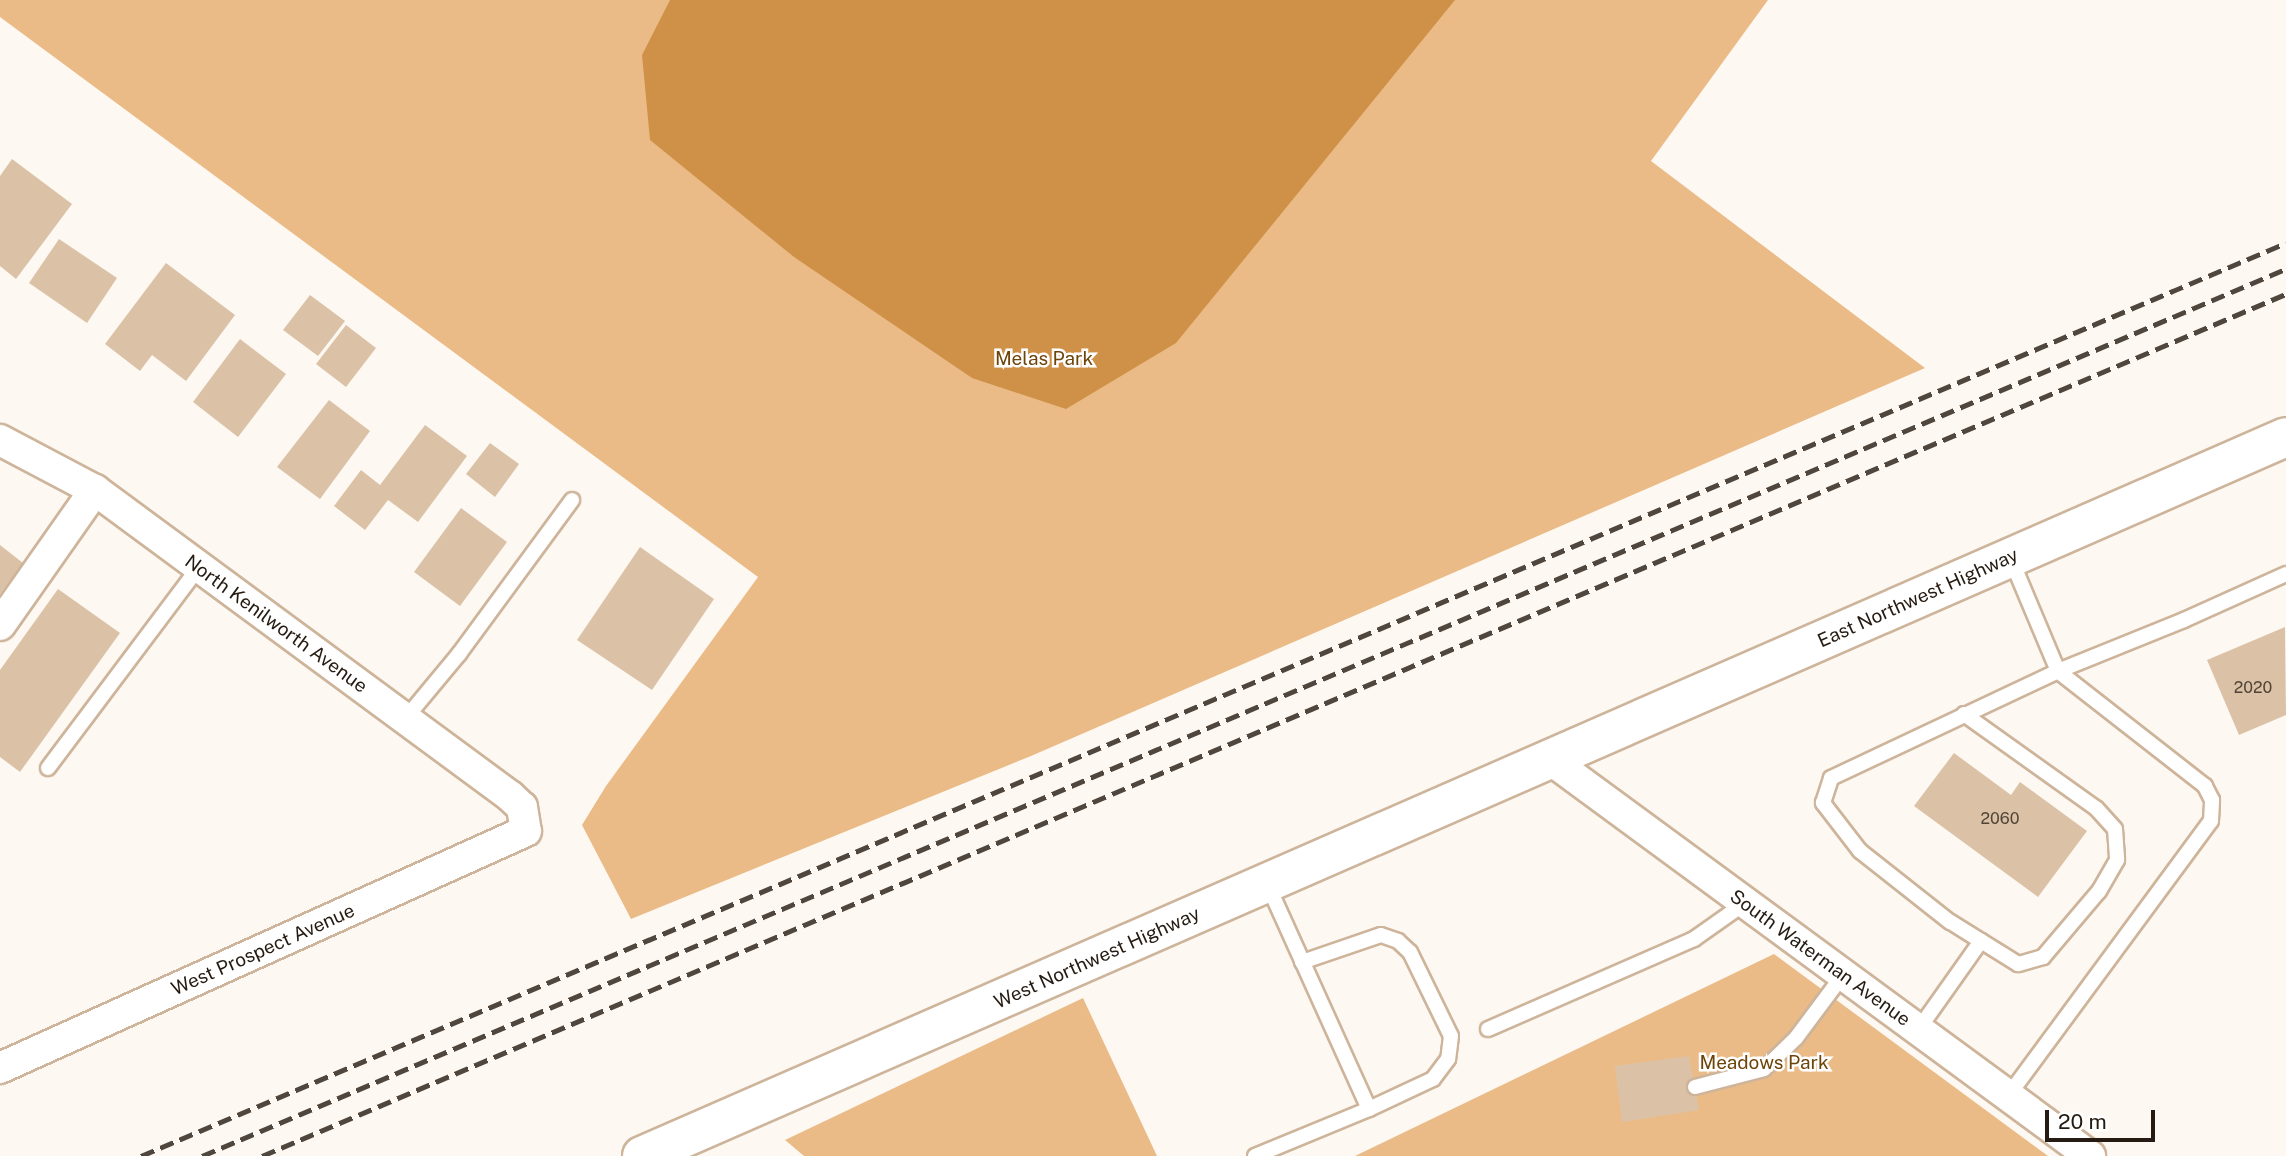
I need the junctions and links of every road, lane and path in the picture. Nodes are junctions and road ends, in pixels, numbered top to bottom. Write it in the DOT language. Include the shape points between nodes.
graph roads {
  1 [pos="2286,438"];
  2 [pos="0,440"];
  3 [pos="95,490"];
  4 [pos="572,500"];
  5 [pos="2011,558"];
  6 [pos="199,567"];
  7 [pos="2286,574"];
  8 [pos="0,625"];
  9 [pos="2058,671"];
  10 [pos="1964,714"];
  11 [pos="405,719"];
  12 [pos="1551,760"];
  13 [pos="48,768"];
  14 [pos="526,831"];
  15 [pos="1267,884"];
  16 [pos="1745,903"];
  17 [pos="1981,941"];
  18 [pos="1303,962"];
  19 [pos="1843,975"];
  20 [pos="1488,1029"];
  21 [pos="1918,1030"];
  22 [pos="0,1068"];
  23 [pos="1695,1087"];
  24 [pos="2008,1096"];
  25 [pos="1369,1108"];
  26 [pos="642,1156"];
  27 [pos="1255,1156"];
  28 [pos="2090,1156"];
  1 -- 5 [label="main road, East Northwest Highway"];
  2 -- 3 [label="street, North Kenilworth Avenue"];
  3 -- 6 [label="street, North Kenilworth Avenue"];
  3 -- 8 [label="street"];
  4 -- 11 [label="lane" via="459,654"];
  5 -- 9 [label="lane"];
  5 -- 12 [label="main road, East Northwest Highway"];
  6 -- 11 [label="street, North Kenilworth Avenue"];
  6 -- 13 [label="lane"];
  7 -- 9 [label="lane"];
  9 -- 10 [label="lane"];
  9 -- 24 [label="lane" via="2204,786 2212,800 2211,821"];
  10 -- 17 [label="lane" via="1831,778 1823,803 1860,851"];
  10 -- 17 [label="lane" via="2096,808 2115,829 2117,860 2099,891 2043,957 2018,964"];
  11 -- 14 [label="street, North Kenilworth Avenue" via="522,807"];
  12 -- 15 [label="main road, West Northwest Highway"];
  12 -- 16 [label="street, South Waterman Avenue"];
  14 -- 22 [label="street, West Prospect Avenue"];
  15 -- 18 [label="lane"];
  15 -- 26 [label="main road, West Northwest Highway"];
  16 -- 19 [label="street, South Waterman Avenue"];
  16 -- 20 [label="lane" via="1695,939"];
  17 -- 21 [label="lane"];
  18 -- 25 [label="lane"];
  18 -- 25 [label="lane" via="1381,935 1398,941 1410,952 1451,1036 1448,1059 1433,1079"];
  19 -- 21 [label="street, South Waterman Avenue"];
  19 -- 23 [label="lane" via="1796,1038 1764,1069"];
  21 -- 24 [label="street, South Waterman Avenue"];
  24 -- 28 [label="street, South Waterman Avenue"];
  25 -- 27 [label="lane"];
}
